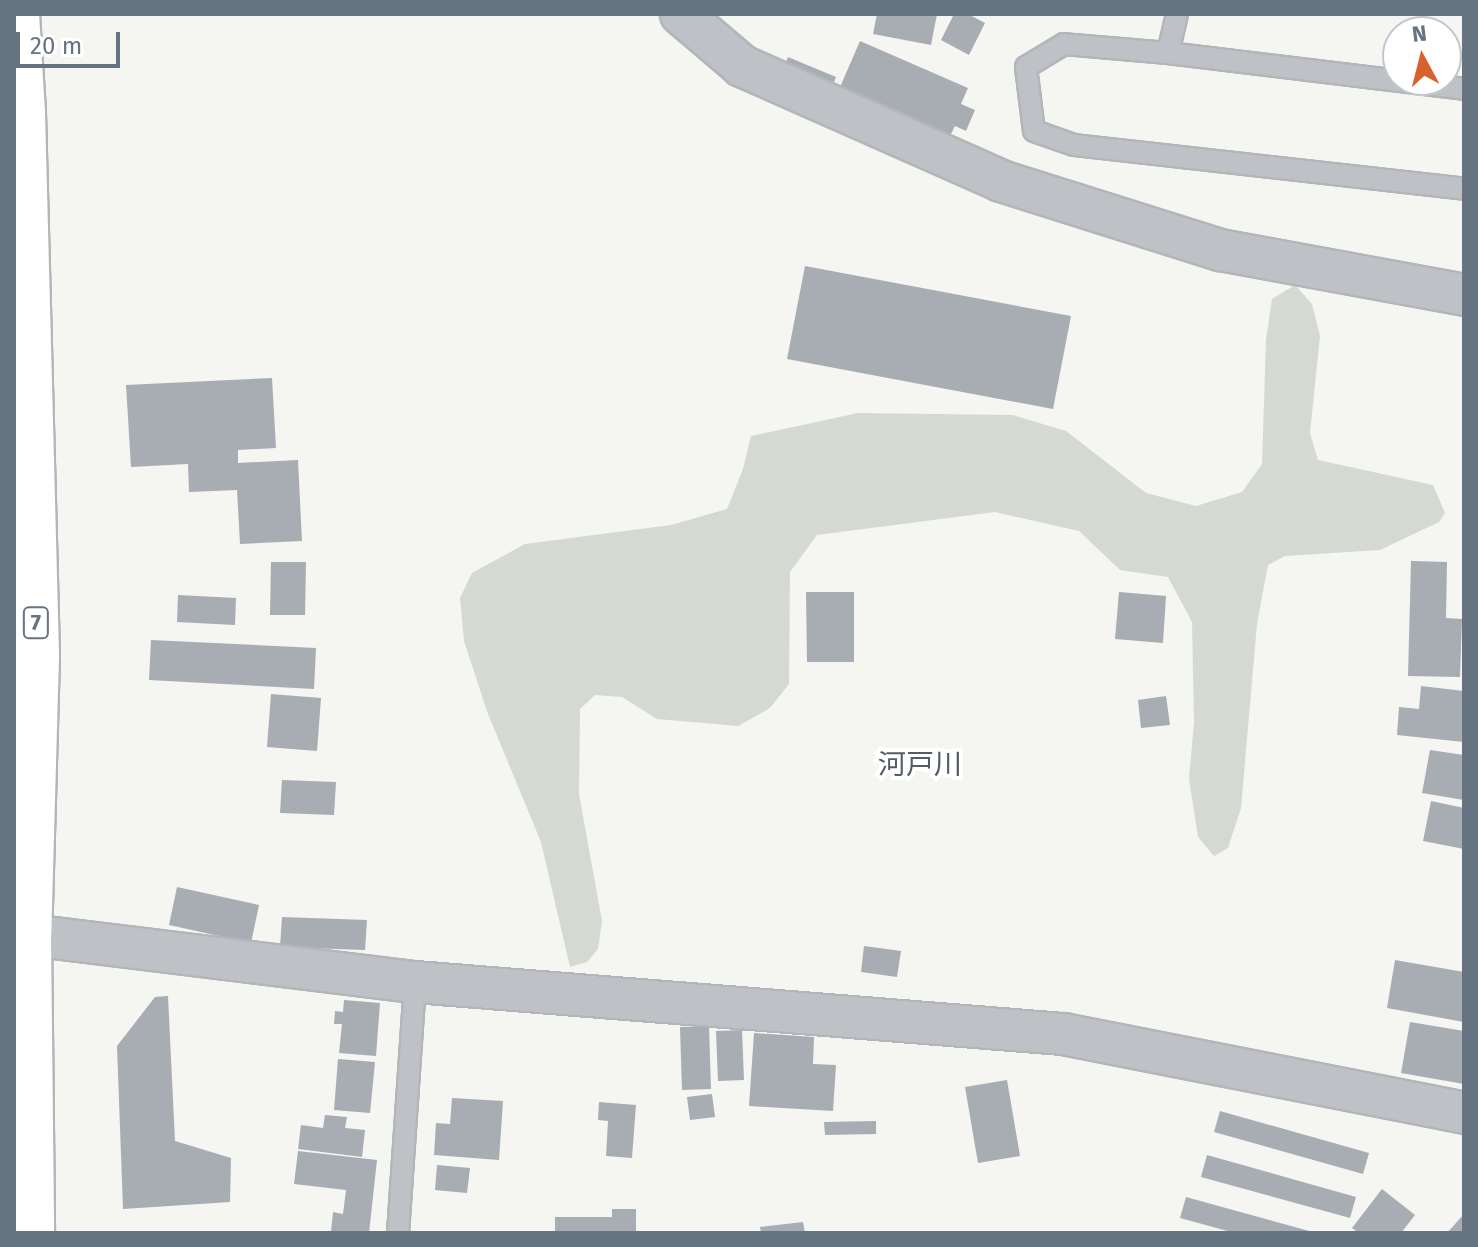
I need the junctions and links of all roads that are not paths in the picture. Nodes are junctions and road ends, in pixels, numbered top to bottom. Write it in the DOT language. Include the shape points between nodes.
graph roads {
  1 [pos="17,14"];
  2 [pos="681,14"];
  3 [pos="1177,14"];
  4 [pos="1168,53"];
  5 [pos="1464,89"];
  6 [pos="1464,189"];
  7 [pos="1464,295"];
  8 [pos="22,934"];
  9 [pos="415,982"];
  10 [pos="1464,1113"];
  11 [pos="32,1233"];
  12 [pos="398,1233"];
  1 -- 8 [label="highway, 7" via="37,656"];
  2 -- 7 [label="street" via="742,66 1001,181 1220,250"];
  3 -- 4 [label="lane"];
  4 -- 5 [label="lane"];
  4 -- 6 [label="lane" via="1064,44 1026,67 1034,131 1074,145"];
  8 -- 9 [label="street"];
  8 -- 11 [label="highway, 7"];
  9 -- 10 [label="street" via="1063,1034"];
  9 -- 12 [label="lane"];
}
